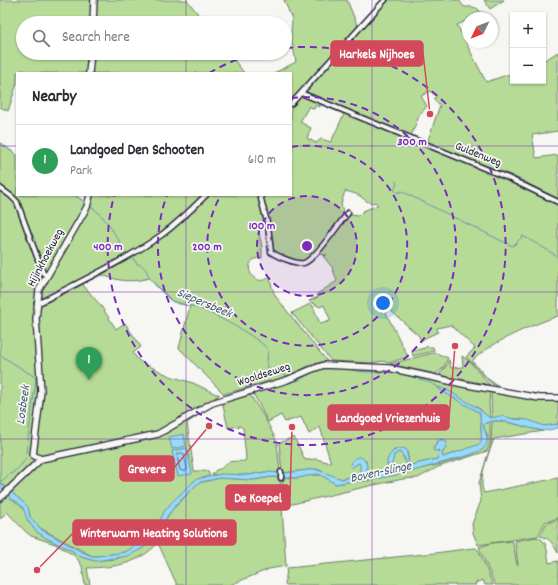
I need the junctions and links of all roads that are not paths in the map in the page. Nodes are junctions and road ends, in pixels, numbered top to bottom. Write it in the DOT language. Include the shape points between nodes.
graph roads {
  1 [pos="94,0"];
  2 [pos="385,0"];
  3 [pos="93,16"];
  4 [pos="90,60"];
  5 [pos="89,72"];
  6 [pos="301,92"];
  7 [pos="292,103"];
  8 [pos="0,188"];
  9 [pos="90,196"];
  10 [pos="205,196"];
  11 [pos="260,196"];
  12 [pos="558,202"];
  13 [pos="348,213"];
  14 [pos="47,276"];
  15 [pos="37,302"];
  16 [pos="558,398"];
  17 [pos="33,455"];
  18 [pos="41,459"];
  19 [pos="31,467"];
  20 [pos="281,472"];
  21 [pos="281,478"];
  22 [pos="0,498"];
  1 -- 3 [label="main road"];
  2 -- 6 [label="street"];
  4 -- 5 [label="main road"];
  6 -- 7 [label="street"];
  6 -- 12 [label="street, Guldenweg" via="515,181"];
  8 -- 14 [label="street" via="17,202 43,273"];
  9 -- 14 [label="main road, Hijinkhoekweg" via="87,207"];
  10 -- 15 [label="street" via="177,224 148,244 115,264 42,302"];
  11 -- 13 [label="street" via="271,252 299,263 305,262 317,253"];
  14 -- 15 [label="main road, Hijinkhoekweg" via="39,290"];
  15 -- 17 [label="main road, Hijinkhoekweg" via="41,384"];
  16 -- 18 [label="main road, Wooldseweg" via="539,398 382,367 324,365 212,404 158,434"];
  17 -- 18 [label="main road"];
  17 -- 19 [label="main road, Hijinkhoekweg"];
  18 -- 19 [label="main road, Wooldseweg"];
  19 -- 22 [label="main road, Wooldseweg"];
  20 -- 21 [label="street"];
}
